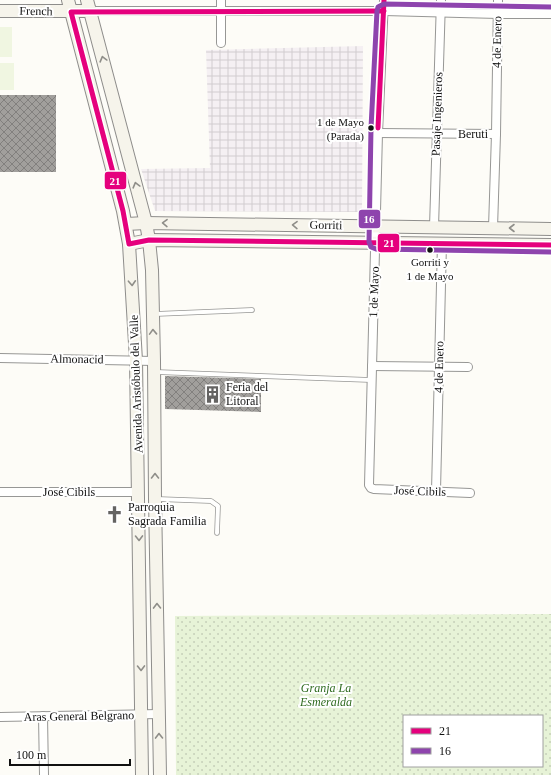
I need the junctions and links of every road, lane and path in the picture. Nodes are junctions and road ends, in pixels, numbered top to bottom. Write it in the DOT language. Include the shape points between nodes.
graph roads {
  1 [pos="68,0"];
  2 [pos="221,0"];
  3 [pos="384,0"];
  4 [pos="441,0"];
  5 [pos="498,0"];
  6 [pos="89,6"];
  7 [pos="0,11"];
  8 [pos="221,11"];
  9 [pos="384,11"];
  10 [pos="71,12"];
  11 [pos="440,13"];
  12 [pos="498,14"];
  13 [pos="551,14"];
  14 [pos="221,43"];
  15 [pos="378,133"];
  16 [pos="437,134"];
  17 [pos="496,134"];
  18 [pos="146,223"];
  19 [pos="126,224"];
  20 [pos="376,226"];
  21 [pos="434,227"];
  22 [pos="493,228"];
  23 [pos="551,229"];
  24 [pos="149,240"];
  25 [pos="376,242"];
  26 [pos="442,243"];
  27 [pos="130,244"];
  28 [pos="551,245"];
  29 [pos="252,310"];
  30 [pos="153,314"];
  31 [pos="0,358"];
  32 [pos="136,360"];
  33 [pos="154,366"];
  34 [pos="372,366"];
  35 [pos="468,367"];
  36 [pos="439,368"];
  37 [pos="372,380"];
  38 [pos="371,488"];
  39 [pos="436,491"];
  40 [pos="0,492"];
  41 [pos="138,492"];
  42 [pos="470,493"];
  43 [pos="155,499"];
  44 [pos="217,533"];
  45 [pos="141,714"];
  46 [pos="159,714"];
  47 [pos="43,716"];
  48 [pos="0,717"];
  49 [pos="44,775"];
  50 [pos="142,775"];
  51 [pos="160,775"];
  1 -- 10 [label="main road, Avenida Aristóbulo del Valle"];
  2 -- 8 [label="street"];
  3 -- 9 [label="street, 1 de Mayo"];
  4 -- 11 [label="street, Pasaje Ingenieros"];
  5 -- 12 [label="street, 4 de Enero"];
  6 -- 8 [label="street, French"];
  6 -- 10 [label="main road, French"];
  18 -- 6 [label="main road, Avenida Aristóbulo del Valle, one-way"];
  7 -- 10 [label="main road, French"];
  8 -- 9 [label="street, French"];
  8 -- 14 [label="street"];
  9 -- 11 [label="street, French"];
  9 -- 15 [label="street, 1 de Mayo"];
  10 -- 19 [label="main road, Avenida Aristóbulo del Valle"];
  11 -- 12 [label="street, French"];
  11 -- 16 [label="street, Pasaje Ingenieros"];
  12 -- 13 [label="street, French"];
  12 -- 17 [label="street, 4 de Enero"];
  15 -- 16 [label="street, Beruti"];
  15 -- 20 [label="street, 1 de Mayo"];
  16 -- 17 [label="street, Beruti"];
  16 -- 21 [label="street, Pasaje Ingenieros"];
  17 -- 22 [label="street, 4 de Enero"];
  18 -- 19 [label="main road, Gorriti"];
  20 -- 18 [label="main road, Gorriti, one-way"];
  18 -- 24 [label="main road, Avenida Aristóbulo del Valle"];
  19 -- 27 [label="main road, Avenida Aristóbulo del Valle"];
  20 -- 21 [label="main road, Gorriti"];
  20 -- 25 [label="street, 1 de Mayo"];
  21 -- 22 [label="main road, Gorriti"];
  23 -- 22 [label="main road, Gorriti, one-way"];
  24 -- 25 [label="main road, Gorriti"];
  24 -- 27 [label="main road, Gorriti"];
  24 -- 30 [label="main road, Avenida Aristóbulo del Valle"];
  25 -- 26 [label="main road, Gorriti"];
  25 -- 34 [label="street, 1 de Mayo"];
  26 -- 28 [label="main road, Gorriti"];
  26 -- 36 [label="street, 4 de Enero"];
  27 -- 32 [label="main road, Avenida Aristóbulo del Valle, one-way"];
  29 -- 30 [label="lane"];
  33 -- 30 [label="main road, Avenida Aristóbulo del Valle, one-way"];
  31 -- 32 [label="street, Almonacid"];
  32 -- 33 [label="street, Almonacid"];
  32 -- 41 [label="main road, Avenida Aristóbulo del Valle"];
  33 -- 37 [label="lane"];
  43 -- 33 [label="main road, Avenida Aristóbulo del Valle, one-way"];
  34 -- 36 [label="street"];
  34 -- 37 [label="street, 1 de Mayo"];
  35 -- 36 [label="street"];
  36 -- 39 [label="street, 4 de Enero"];
  37 -- 38 [label="street, 1 de Mayo" via="369,485"];
  38 -- 39 [label="street, José Cibils"];
  39 -- 42 [label="street, José Cibils"];
  40 -- 41 [label="street, José Cibils"];
  41 -- 45 [label="main road, Avenida Aristóbulo del Valle, one-way"];
  43 -- 44 [label="lane" via="216,503"];
  46 -- 43 [label="main road, Avenida Aristóbulo del Valle, one-way"];
  45 -- 46 [label="street, Aras General Belgrano"];
  45 -- 47 [label="street, Aras General Belgrano"];
  45 -- 50 [label="main road, Avenida Aristóbulo del Valle"];
  51 -- 46 [label="main road, Avenida Aristóbulo del Valle, one-way"];
  47 -- 48 [label="street, Aras General Belgrano"];
  47 -- 49 [label="street"];
}
